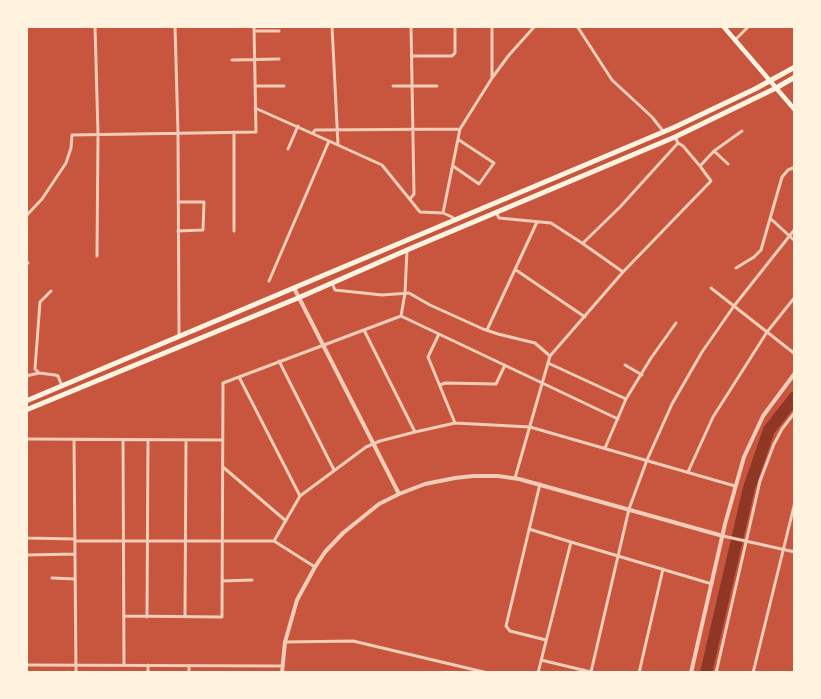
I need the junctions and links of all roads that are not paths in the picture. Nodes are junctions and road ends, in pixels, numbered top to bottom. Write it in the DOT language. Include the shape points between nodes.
graph roads {
  1 [pos="95,26"];
  2 [pos="175,26"];
  3 [pos="254,26"];
  4 [pos="332,26"];
  5 [pos="411,26"];
  6 [pos="455,26"];
  7 [pos="492,26"];
  8 [pos="535,26"];
  9 [pos="577,26"];
  10 [pos="723,26"];
  11 [pos="749,26"];
  12 [pos="254,31"];
  13 [pos="278,31"];
  14 [pos="735,40"];
  15 [pos="412,56"];
  16 [pos="279,59"];
  17 [pos="232,60"];
  18 [pos="254,60"];
  19 [pos="795,66"];
  20 [pos="795,77"];
  21 [pos="492,78"];
  22 [pos="770,81"];
  23 [pos="255,86"];
  24 [pos="284,86"];
  25 [pos="393,86"];
  26 [pos="413,86"];
  27 [pos="436,86"];
  28 [pos="776,88"];
  29 [pos="255,108"];
  30 [pos="795,110"];
  31 [pos="298,126"];
  32 [pos="460,129"];
  33 [pos="337,130"];
  34 [pos="414,130"];
  35 [pos="742,131"];
  36 [pos="234,132"];
  37 [pos="663,132"];
  38 [pos="178,133"];
  39 [pos="313,133"];
  40 [pos="98,134"];
  41 [pos="675,137"];
  42 [pos="459,140"];
  43 [pos="329,141"];
  44 [pos="678,144"];
  45 [pos="338,145"];
  46 [pos="288,149"];
  47 [pos="714,151"];
  48 [pos="728,164"];
  49 [pos="453,166"];
  50 [pos="700,166"];
  51 [pos="795,167"];
  52 [pos="410,199"];
  53 [pos="178,202"];
  54 [pos="496,212"];
  55 [pos="442,213"];
  56 [pos="26,216"];
  57 [pos="771,219"];
  58 [pos="455,220"];
  59 [pos="537,222"];
  60 [pos="795,229"];
  61 [pos="178,231"];
  62 [pos="234,231"];
  63 [pos="790,235"];
  64 [pos="795,240"];
  65 [pos="583,243"];
  66 [pos="407,250"];
  67 [pos="96,256"];
  68 [pos="26,261"];
  69 [pos="26,265"];
  70 [pos="736,268"];
  71 [pos="516,270"];
  72 [pos="623,272"];
  73 [pos="269,281"];
  74 [pos="332,283"];
  75 [pos="294,288"];
  76 [pos="711,288"];
  77 [pos="50,291"];
  78 [pos="405,293"];
  79 [pos="795,297"];
  80 [pos="298,298"];
  81 [pos="734,306"];
  82 [pos="401,316"];
  83 [pos="585,317"];
  84 [pos="676,323"];
  85 [pos="364,330"];
  86 [pos="487,330"];
  87 [pos="767,332"];
  88 [pos="439,334"];
  89 [pos="179,336"];
  90 [pos="322,346"];
  91 [pos="795,354"];
  92 [pos="550,356"];
  93 [pos="279,362"];
  94 [pos="548,363"];
  95 [pos="505,365"];
  96 [pos="625,365"];
  97 [pos="39,373"];
  98 [pos="795,373"];
  99 [pos="642,375"];
  100 [pos="26,376"];
  101 [pos="239,377"];
  102 [pos="542,383"];
  103 [pos="440,385"];
  104 [pos="62,386"];
  105 [pos="626,399"];
  106 [pos="26,401"];
  107 [pos="26,410"];
  108 [pos="795,412"];
  109 [pos="618,419"];
  110 [pos="455,423"];
  111 [pos="530,427"];
  112 [pos="415,432"];
  113 [pos="26,440"];
  114 [pos="74,440"];
  115 [pos="123,440"];
  116 [pos="148,440"];
  117 [pos="186,440"];
  118 [pos="223,440"];
  119 [pos="372,444"];
  120 [pos="605,448"];
  121 [pos="647,460"];
  122 [pos="223,467"];
  123 [pos="334,470"];
  124 [pos="688,472"];
  125 [pos="515,478"];
  126 [pos="540,484"];
  127 [pos="735,486"];
  128 [pos="399,494"];
  129 [pos="26,496"];
  130 [pos="300,496"];
  131 [pos="795,502"];
  132 [pos="629,510"];
  133 [pos="286,521"];
  134 [pos="529,530"];
  135 [pos="723,536"];
  136 [pos="26,537"];
  137 [pos="75,540"];
  138 [pos="124,541"];
  139 [pos="148,541"];
  140 [pos="185,541"];
  141 [pos="223,541"];
  142 [pos="274,542"];
  143 [pos="571,542"];
  144 [pos="745,542"];
  145 [pos="782,549"];
  146 [pos="795,552"];
  147 [pos="75,554"];
  148 [pos="26,555"];
  149 [pos="619,556"];
  150 [pos="315,567"];
  151 [pos="664,569"];
  152 [pos="52,578"];
  153 [pos="75,579"];
  154 [pos="252,580"];
  155 [pos="222,581"];
  156 [pos="712,584"];
  157 [pos="124,616"];
  158 [pos="148,617"];
  159 [pos="185,617"];
  160 [pos="546,640"];
  161 [pos="285,642"];
  162 [pos="541,660"];
  163 [pos="26,665"];
  164 [pos="76,665"];
  165 [pos="124,665"];
  166 [pos="148,665"];
  167 [pos="189,666"];
  168 [pos="230,666"];
  169 [pos="282,666"];
  170 [pos="593,672"];
  171 [pos="76,673"];
  172 [pos="148,673"];
  173 [pos="189,673"];
  174 [pos="230,673"];
  175 [pos="282,673"];
  176 [pos="488,673"];
  177 [pos="538,673"];
  178 [pos="639,673"];
  179 [pos="691,673"];
  180 [pos="716,673"];
  181 [pos="753,673"];
  1 -- 40 [label="street"];
  2 -- 38 [label="street"];
  3 -- 12 [label="street"];
  4 -- 33 [label="street"];
  5 -- 15 [label="street"];
  6 -- 15 [label="street" via="455,53 452,56"];
  7 -- 21 [label="street"];
  8 -- 21 [label="street"];
  9 -- 37 [label="street" via="612,80 652,117"];
  10 -- 14 [label="main road"];
  11 -- 14 [label="street"];
  12 -- 13 [label="street"];
  12 -- 18 [label="street"];
  14 -- 22 [label="main road"];
  15 -- 26 [label="street"];
  16 -- 18 [label="street"];
  17 -- 18 [label="street"];
  18 -- 23 [label="street"];
  19 -- 22 [label="highway"];
  20 -- 28 [label="highway"];
  21 -- 32 [label="street"];
  22 -- 28 [label="main road"];
  22 -- 37 [label="highway"];
  23 -- 24 [label="street"];
  23 -- 29 [label="street"];
  25 -- 26 [label="street"];
  26 -- 27 [label="street"];
  26 -- 34 [label="street"];
  28 -- 30 [label="main road"];
  28 -- 41 [label="highway"];
  29 -- 31 [label="street"];
  29 -- 36 [label="street" via="256,132"];
  31 -- 39 [label="street"];
  31 -- 46 [label="street"];
  32 -- 34 [label="street"];
  32 -- 42 [label="street"];
  33 -- 34 [label="street"];
  33 -- 39 [label="street" via="315,130"];
  33 -- 45 [label="street"];
  34 -- 52 [label="street" via="414,194"];
  35 -- 47 [label="street"];
  36 -- 38 [label="street"];
  36 -- 62 [label="street"];
  37 -- 58 [label="highway"];
  38 -- 40 [label="street"];
  38 -- 53 [label="street"];
  39 -- 43 [label="street"];
  40 -- 56 [label="street" via="72,135 66,163 42,199"];
  40 -- 67 [label="street"];
  41 -- 44 [label="street"];
  41 -- 54 [label="highway"];
  42 -- 49 [label="street"];
  42 -- 49 [label="street" via="494,163 479,184"];
  43 -- 45 [label="street"];
  43 -- 73 [label="street"];
  44 -- 50 [label="street"];
  44 -- 65 [label="street"];
  45 -- 52 [label="street" via="382,165"];
  47 -- 48 [label="street"];
  47 -- 50 [label="street"];
  49 -- 55 [label="street"];
  50 -- 72 [label="street" via="711,181"];
  51 -- 57 [label="street" via="782,177"];
  52 -- 55 [label="street" via="420,212"];
  53 -- 61 [label="street"];
  53 -- 61 [label="street" via="204,202 203,230"];
  54 -- 59 [label="street" via="499,218"];
  54 -- 66 [label="highway"];
  55 -- 58 [label="street"];
  57 -- 63 [label="street"];
  57 -- 70 [label="street" via="767,223 761,250"];
  58 -- 75 [label="highway"];
  59 -- 65 [label="street" via="551,223"];
  59 -- 71 [label="street"];
  60 -- 63 [label="street"];
  61 -- 89 [label="street"];
  63 -- 64 [label="street"];
  63 -- 81 [label="street"];
  65 -- 72 [label="street"];
  66 -- 74 [label="highway"];
  66 -- 78 [label="street"];
  68 -- 69 [label="street"];
  71 -- 83 [label="street"];
  71 -- 86 [label="street"];
  72 -- 83 [label="street"];
  74 -- 78 [label="street" via="335,290 382,295"];
  74 -- 80 [label="highway"];
  75 -- 80 [label="street"];
  75 -- 89 [label="highway"];
  76 -- 81 [label="street"];
  77 -- 97 [label="street" via="40,302 35,369"];
  78 -- 82 [label="street"];
  78 -- 86 [label="street"];
  79 -- 87 [label="street"];
  80 -- 90 [label="street"];
  80 -- 107 [label="highway"];
  81 -- 87 [label="street"];
  81 -- 121 [label="street" via="672,404"];
  82 -- 85 [label="street"];
  82 -- 88 [label="street"];
  83 -- 92 [label="street"];
  84 -- 99 [label="street"];
  85 -- 90 [label="street"];
  85 -- 112 [label="street"];
  86 -- 92 [label="street" via="535,343"];
  87 -- 91 [label="street"];
  87 -- 124 [label="street" via="714,417"];
  88 -- 95 [label="street"];
  88 -- 103 [label="street" via="428,357"];
  89 -- 104 [label="highway"];
  90 -- 93 [label="street"];
  90 -- 119 [label="street"];
  92 -- 94 [label="street"];
  93 -- 101 [label="street"];
  93 -- 123 [label="street"];
  94 -- 102 [label="street"];
  94 -- 105 [label="street"];
  95 -- 102 [label="street"];
  95 -- 103 [label="street" via="496,384"];
  96 -- 99 [label="street"];
  97 -- 100 [label="street"];
  97 -- 104 [label="street" via="58,376"];
  98 -- 127 [label="street" via="768,408 753,435"];
  99 -- 105 [label="street"];
  101 -- 118 [label="street" via="223,383"];
  101 -- 130 [label="street"];
  102 -- 109 [label="street"];
  102 -- 111 [label="street"];
  103 -- 110 [label="street"];
  104 -- 106 [label="highway"];
  105 -- 109 [label="street"];
  108 -- 144 [label="street" via="774,444 760,481"];
  109 -- 120 [label="street"];
  110 -- 111 [label="street"];
  110 -- 112 [label="street"];
  111 -- 120 [label="street"];
  111 -- 125 [label="street"];
  112 -- 119 [label="street"];
  113 -- 114 [label="street"];
  114 -- 115 [label="street"];
  114 -- 137 [label="street"];
  115 -- 116 [label="street"];
  115 -- 138 [label="street"];
  116 -- 117 [label="street"];
  116 -- 139 [label="street"];
  117 -- 118 [label="street"];
  117 -- 140 [label="street"];
  118 -- 122 [label="street"];
  119 -- 123 [label="street"];
  119 -- 128 [label="street"];
  120 -- 121 [label="street"];
  121 -- 124 [label="street"];
  121 -- 132 [label="street"];
  122 -- 133 [label="street"];
  122 -- 141 [label="street"];
  123 -- 130 [label="street"];
  124 -- 127 [label="street"];
  125 -- 126 [label="street"];
  125 -- 128 [label="street" via="455,478"];
  126 -- 132 [label="street"];
  126 -- 134 [label="street"];
  127 -- 135 [label="street"];
  128 -- 150 [label="street" via="379,504 343,532"];
  129 -- 136 [label="street"];
  130 -- 133 [label="street"];
  131 -- 145 [label="street"];
  132 -- 135 [label="street"];
  132 -- 149 [label="street"];
  133 -- 142 [label="street"];
  134 -- 143 [label="street"];
  134 -- 160 [label="street" via="506,626 510,631"];
  135 -- 144 [label="street"];
  135 -- 156 [label="street"];
  136 -- 137 [label="street"];
  137 -- 138 [label="street"];
  137 -- 147 [label="street"];
  138 -- 139 [label="street"];
  138 -- 157 [label="street"];
  139 -- 140 [label="street"];
  139 -- 158 [label="street"];
  140 -- 141 [label="street"];
  140 -- 159 [label="street"];
  141 -- 142 [label="street"];
  141 -- 155 [label="street"];
  142 -- 150 [label="street"];
  143 -- 149 [label="street"];
  143 -- 160 [label="street"];
  144 -- 145 [label="street"];
  144 -- 180 [label="street"];
  145 -- 146 [label="street"];
  145 -- 181 [label="street"];
  147 -- 148 [label="street"];
  147 -- 153 [label="street"];
  149 -- 151 [label="street"];
  149 -- 170 [label="street"];
  150 -- 161 [label="street" via="297,600"];
  151 -- 156 [label="street"];
  151 -- 178 [label="street"];
  152 -- 153 [label="street"];
  153 -- 164 [label="street"];
  154 -- 155 [label="street"];
  155 -- 159 [label="street" via="222,617"];
  156 -- 179 [label="street"];
  157 -- 158 [label="street"];
  157 -- 165 [label="street"];
  158 -- 159 [label="street"];
  160 -- 162 [label="street"];
  161 -- 169 [label="street"];
  161 -- 176 [label="street" via="353,641"];
  162 -- 170 [label="street"];
  162 -- 177 [label="street"];
  163 -- 164 [label="street"];
  164 -- 165 [label="street"];
  164 -- 171 [label="street"];
  165 -- 166 [label="street"];
  166 -- 167 [label="street"];
  166 -- 172 [label="street"];
  167 -- 168 [label="street"];
  167 -- 173 [label="street"];
  168 -- 169 [label="street"];
  168 -- 174 [label="street"];
  169 -- 175 [label="street"];
}
